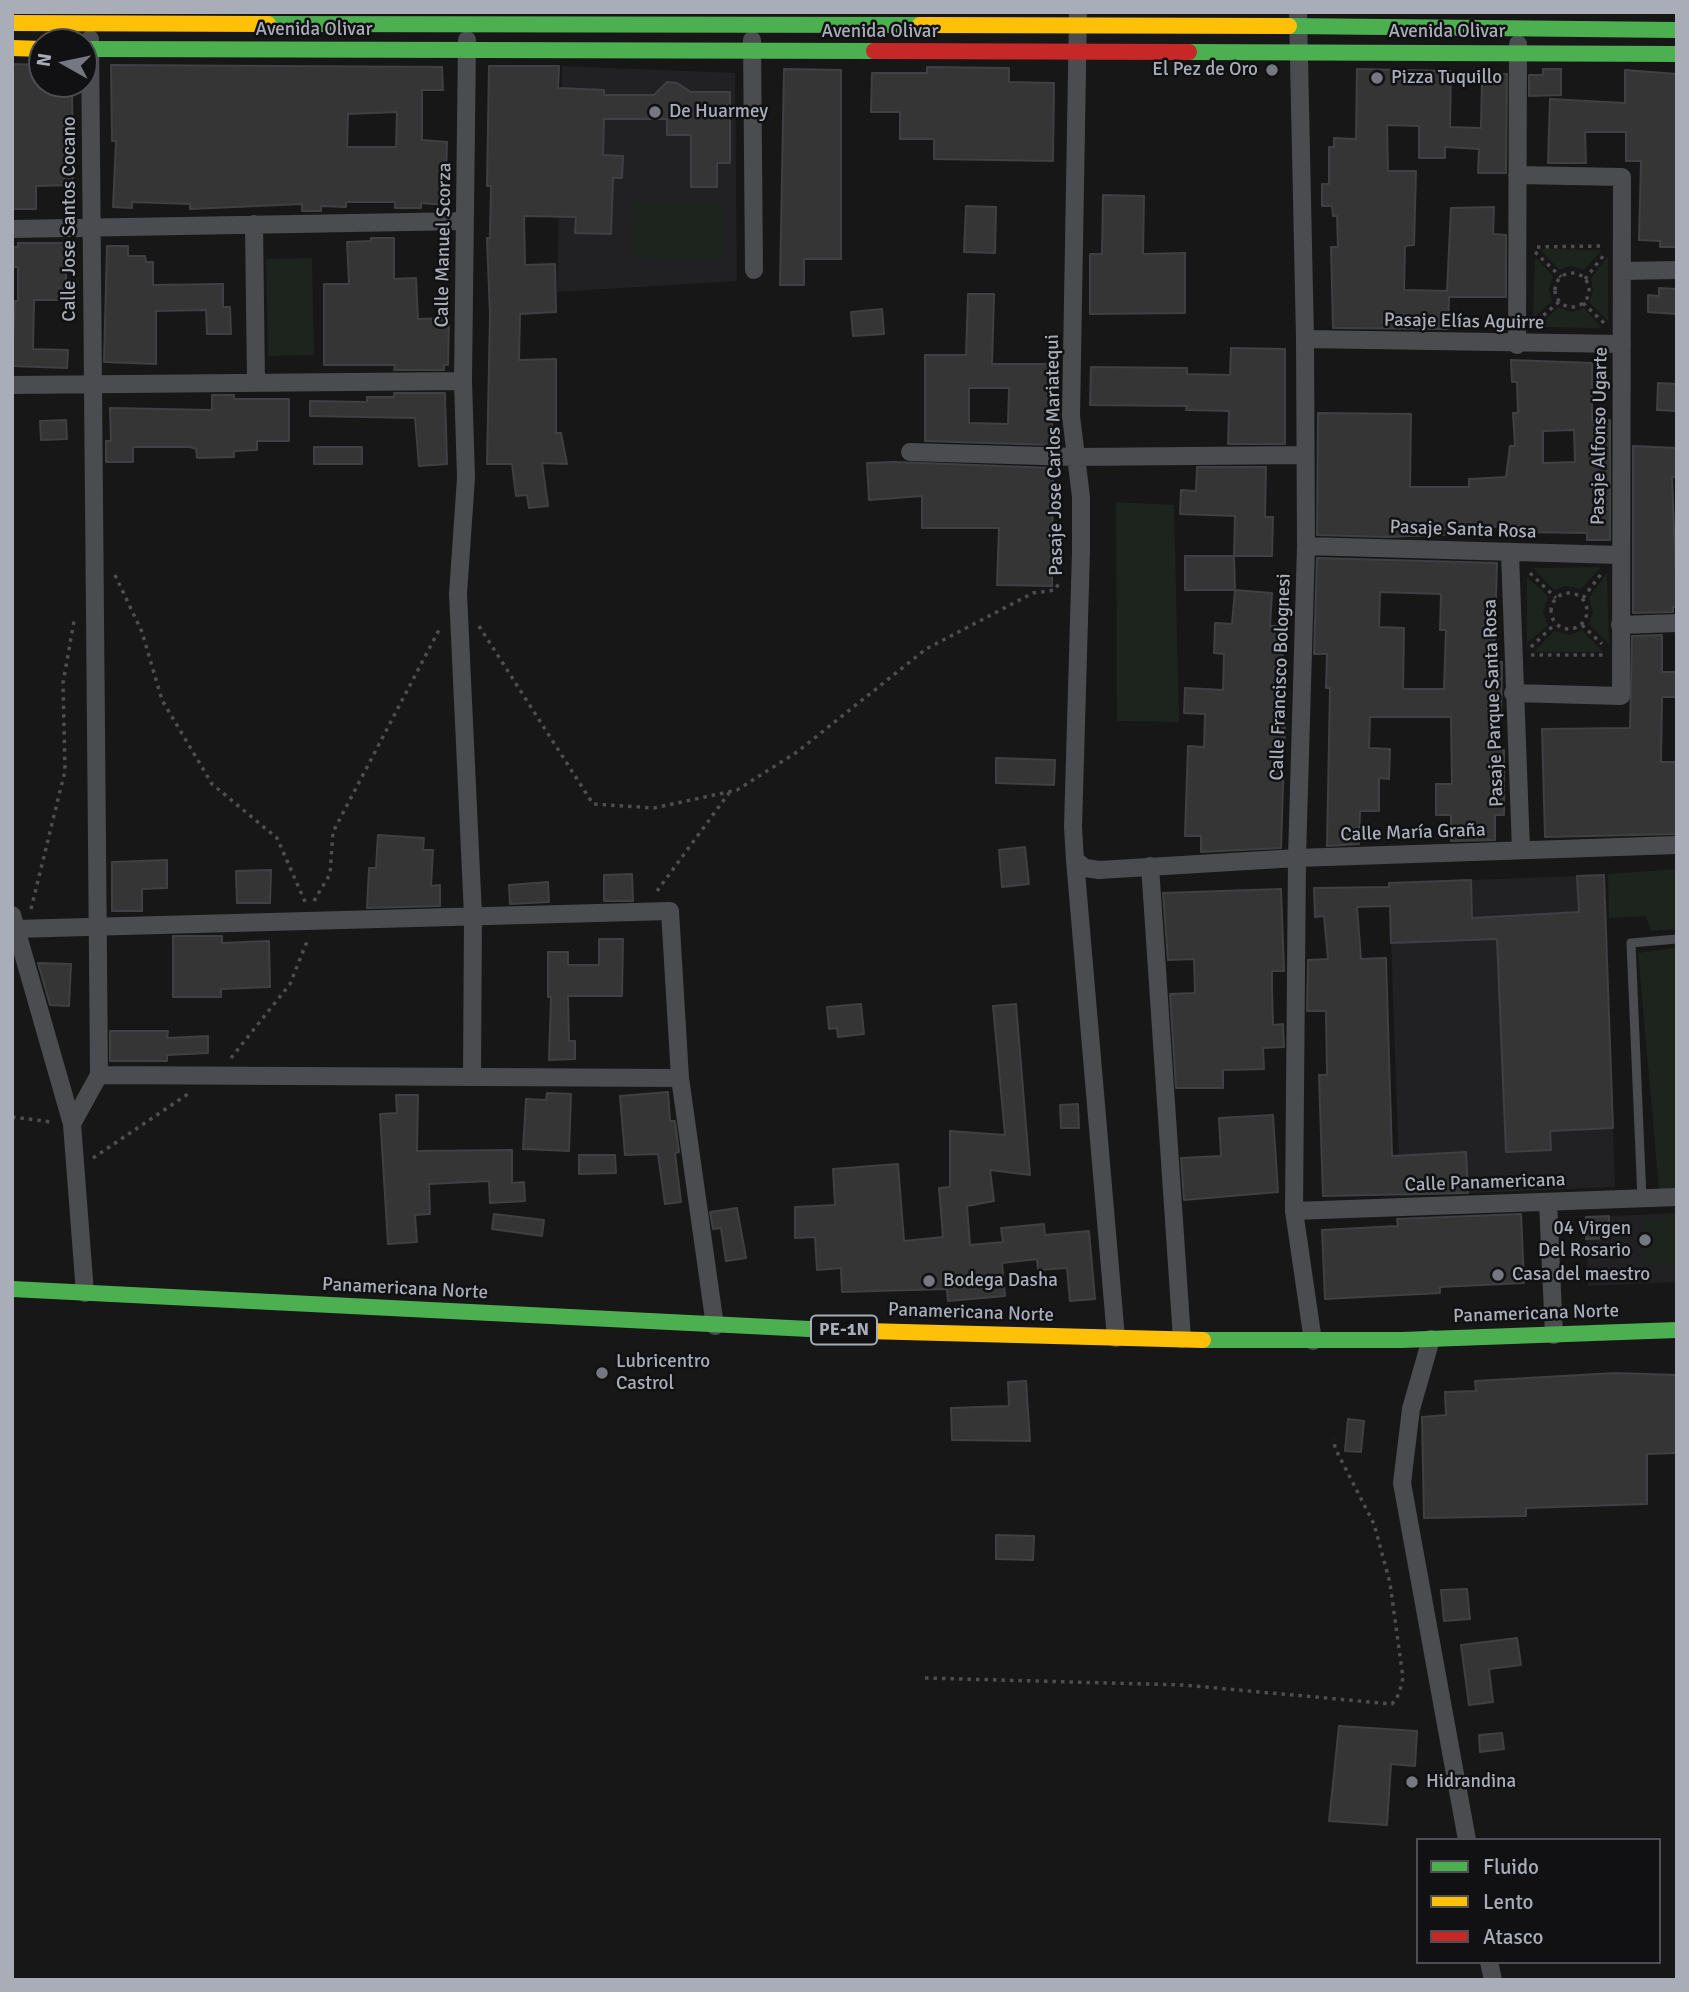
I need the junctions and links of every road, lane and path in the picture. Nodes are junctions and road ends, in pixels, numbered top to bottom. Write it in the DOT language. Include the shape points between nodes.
graph roads {
  1 [pos="89,17"];
  2 [pos="281,18"];
  3 [pos="468,18"];
  4 [pos="751,19"];
  5 [pos="1078,19"];
  6 [pos="1298,19"];
  7 [pos="12,23"];
  8 [pos="1518,29"];
  9 [pos="1677,30"];
  10 [pos="98,50"];
  11 [pos="467,52"];
  12 [pos="1298,52"];
  13 [pos="1078,53"];
  14 [pos="752,54"];
  15 [pos="1518,54"];
  16 [pos="1677,54"];
  17 [pos="88,98"];
  18 [pos="1517,175"];
  19 [pos="465,221"];
  20 [pos="254,224"];
  21 [pos="91,226"];
  22 [pos="12,229"];
  23 [pos="754,270"];
  24 [pos="1677,270"];
  25 [pos="1622,271"];
  26 [pos="1561,277"];
  27 [pos="1584,279"];
  28 [pos="1560,301"];
  29 [pos="1583,303"];
  30 [pos="1535,322"];
  31 [pos="1617,338"];
  32 [pos="1305,339"];
  33 [pos="1517,345"];
  34 [pos="463,381"];
  35 [pos="256,383"];
  36 [pos="92,384"];
  37 [pos="12,385"];
  38 [pos="910,452"];
  39 [pos="1305,455"];
  40 [pos="1076,457"];
  41 [pos="1306,546"];
  42 [pos="1619,555"];
  43 [pos="1516,560"];
  44 [pos="112,567"];
  45 [pos="1604,570"];
  46 [pos="1061,579"];
  47 [pos="458,594"];
  48 [pos="1556,598"];
  49 [pos="1583,599"];
  50 [pos="76,611"];
  51 [pos="1677,623"];
  52 [pos="1555,624"];
  53 [pos="1582,625"];
  54 [pos="1620,625"];
  55 [pos="441,628"];
  56 [pos="1513,693"];
  57 [pos="731,792"];
  58 [pos="1677,845"];
  59 [pos="1521,850"];
  60 [pos="1297,858"];
  61 [pos="1075,860"];
  62 [pos="1150,866"];
  63 [pos="632,912"];
  64 [pos="473,915"];
  65 [pos="315,920"];
  66 [pos="18,924"];
  67 [pos="95,926"];
  68 [pos="1677,939"];
  69 [pos="99,1075"];
  70 [pos="217,1076"];
  71 [pos="472,1077"];
  72 [pos="680,1078"];
  73 [pos="12,1117"];
  74 [pos="72,1124"];
  75 [pos="74,1171"];
  76 [pos="1677,1197"];
  77 [pos="1642,1199"];
  78 [pos="1548,1202"];
  79 [pos="1294,1211"];
  80 [pos="12,1289"];
  81 [pos="85,1293"];
  82 [pos="715,1326"];
  83 [pos="1677,1330"];
  84 [pos="1555,1335"];
  85 [pos="1116,1338"];
  86 [pos="1182,1339"];
  87 [pos="1431,1339"];
  88 [pos="1313,1341"];
  89 [pos="1334,1439"];
  90 [pos="925,1678"];
  91 [pos="1467,1838"];
  1 -- 2 [label="main road, Avenida Olivar"];
  1 -- 7 [label="main road, Avenida Olivar"];
  2 -- 3 [label="main road, Avenida Olivar"];
  3 -- 4 [label="main road, Avenida Olivar"];
  3 -- 11 [label="street, Calle Manuel Scorza"];
  4 -- 5 [label="main road, Avenida Olivar"];
  4 -- 14 [label="street"];
  5 -- 6 [label="main road, Avenida Olivar"];
  5 -- 13 [label="street, Pasaje Jose Carlos Mariatequi"];
  6 -- 8 [label="main road, Avenida Olivar"];
  6 -- 12 [label="street, Calle Francisco Bolognesi"];
  8 -- 9 [label="main road, Avenida Olivar"];
  8 -- 15 [label="street"];
  10 -- 11 [label="main road, Avenida Olivar"];
  11 -- 14 [label="main road, Avenida Olivar"];
  11 -- 19 [label="street, Calle Manuel Scorza"];
  12 -- 13 [label="main road, Avenida Olivar"];
  12 -- 15 [label="main road, Avenida Olivar"];
  12 -- 32 [label="street, Calle Francisco Bolognesi"];
  13 -- 14 [label="main road, Avenida Olivar"];
  13 -- 40 [label="street, Pasaje Jose Carlos Mariatequi" via="1071,416"];
  14 -- 23 [label="street"];
  15 -- 16 [label="main road, Avenida Olivar"];
  15 -- 18 [label="street"];
  17 -- 21 [label="street, Calle Jose Santos Cocano"];
  18 -- 25 [label="street, Pasaje Alfonso Ugarte" via="1622,177"];
  18 -- 33 [label="street"];
  19 -- 20 [label="street"];
  19 -- 34 [label="street, Calle Manuel Scorza"];
  20 -- 21 [label="street"];
  20 -- 35 [label="street"];
  21 -- 22 [label="street"];
  21 -- 36 [label="street, Calle Jose Santos Cocano"];
  24 -- 25 [label="street"];
  25 -- 31 [label="street, Pasaje Alfonso Ugarte"];
  26 -- 27 [label="path" via="1573,273"];
  26 -- 27 [label="path" via="1530,247 1612,245"];
  26 -- 28 [label="path" via="1555,289"];
  27 -- 29 [label="path" via="1589,291"];
  28 -- 29 [label="path" via="1571,307"];
  28 -- 30 [label="path"];
  29 -- 31 [label="path"];
  31 -- 33 [label="street, Pasaje Elías Aguirre"];
  31 -- 42 [label="street, Pasaje Alfonso Ugarte"];
  32 -- 33 [label="street, Pasaje Elías Aguirre"];
  32 -- 39 [label="street, Calle Francisco Bolognesi"];
  34 -- 35 [label="street"];
  34 -- 47 [label="street, Calle Manuel Scorza" via="466,478"];
  35 -- 36 [label="street"];
  36 -- 37 [label="street"];
  36 -- 67 [label="street, Calle Jose Santos Cocano"];
  38 -- 40 [label="street"];
  39 -- 40 [label="street"];
  39 -- 41 [label="street, Calle Francisco Bolognesi"];
  40 -- 61 [label="street, Pasaje Jose Carlos Mariatequi" via="1081,551"];
  41 -- 43 [label="street, Pasaje Santa Rosa"];
  41 -- 60 [label="street, Calle Francisco Bolognesi"];
  42 -- 43 [label="street, Pasaje Santa Rosa"];
  42 -- 54 [label="street, Pasaje Alfonso Ugarte"];
  43 -- 48 [label="path"];
  43 -- 56 [label="street, Pasaje Parque Santa Rosa"];
  44 -- 55 [label="path" via="142,632 162,700 212,784 277,838 309,909 330,874 333,832"];
  45 -- 49 [label="path"];
  46 -- 57 [label="path" via="1055,590 1033,593 926,649 797,752"];
  47 -- 57 [label="path" via="593,804 654,808"];
  47 -- 64 [label="street, Calle Manuel Scorza"];
  48 -- 49 [label="path" via="1570,593"];
  48 -- 52 [label="path" via="1551,610"];
  49 -- 53 [label="path" via="1587,612"];
  50 -- 66 [label="path" via="63,683 65,771"];
  51 -- 54 [label="street"];
  52 -- 53 [label="path" via="1568,630"];
  52 -- 53 [label="path" via="1522,655 1614,654"];
  54 -- 56 [label="street, Pasaje Alfonso Ugarte" via="1621,696"];
  56 -- 59 [label="street, Pasaje Parque Santa Rosa"];
  57 -- 63 [label="path" via="655,894"];
  58 -- 59 [label="street, Calle María Graña"];
  59 -- 60 [label="street, Calle María Graña"];
  60 -- 62 [label="street, Calle María Graña"];
  60 -- 79 [label="street, Calle Francisco Bolognesi"];
  61 -- 62 [label="street" via="1085,868 1099,870"];
  61 -- 85 [label="street, Pasaje Jose Carlos Mariatequi"];
  62 -- 86 [label="street"];
  63 -- 64 [label="street"];
  63 -- 72 [label="street" via="670,911"];
  64 -- 65 [label="street"];
  64 -- 71 [label="street, Calle Manuel Scorza"];
  65 -- 67 [label="street"];
  65 -- 70 [label="path" via="290,984"];
  66 -- 67 [label="street"];
  66 -- 74 [label="street"];
  67 -- 69 [label="street, Calle Jose Santos Cocano"];
  68 -- 77 [label="lane" via="1631,943"];
  69 -- 70 [label="street"];
  69 -- 74 [label="street"];
  70 -- 71 [label="street"];
  70 -- 75 [label="path"];
  71 -- 72 [label="street"];
  72 -- 82 [label="street"];
  73 -- 74 [label="path"];
  74 -- 75 [label="street"];
  75 -- 81 [label="street"];
  76 -- 77 [label="street, Calle Panamericana"];
  77 -- 78 [label="street, Calle Panamericana"];
  78 -- 79 [label="street, Calle Panamericana"];
  78 -- 84 [label="street"];
  79 -- 88 [label="street, Calle Francisco Bolognesi"];
  80 -- 81 [label="main road, Panamericana Norte / PE-1N"];
  81 -- 82 [label="main road, Panamericana Norte / PE-1N"];
  82 -- 85 [label="main road, Panamericana Norte / PE-1N"];
  83 -- 84 [label="main road, Panamericana Norte / PE-1N"];
  84 -- 87 [label="main road, Panamericana Norte / PE-1N"];
  85 -- 86 [label="main road, Panamericana Norte / PE-1N"];
  86 -- 88 [label="main road, Panamericana Norte / PE-1N"];
  87 -- 88 [label="main road, Panamericana Norte / PE-1N"];
  87 -- 91 [label="street" via="1412,1409 1402,1483"];
  89 -- 90 [label="path" via="1374,1524 1390,1583 1403,1678 1392,1704 1183,1685"];
}
